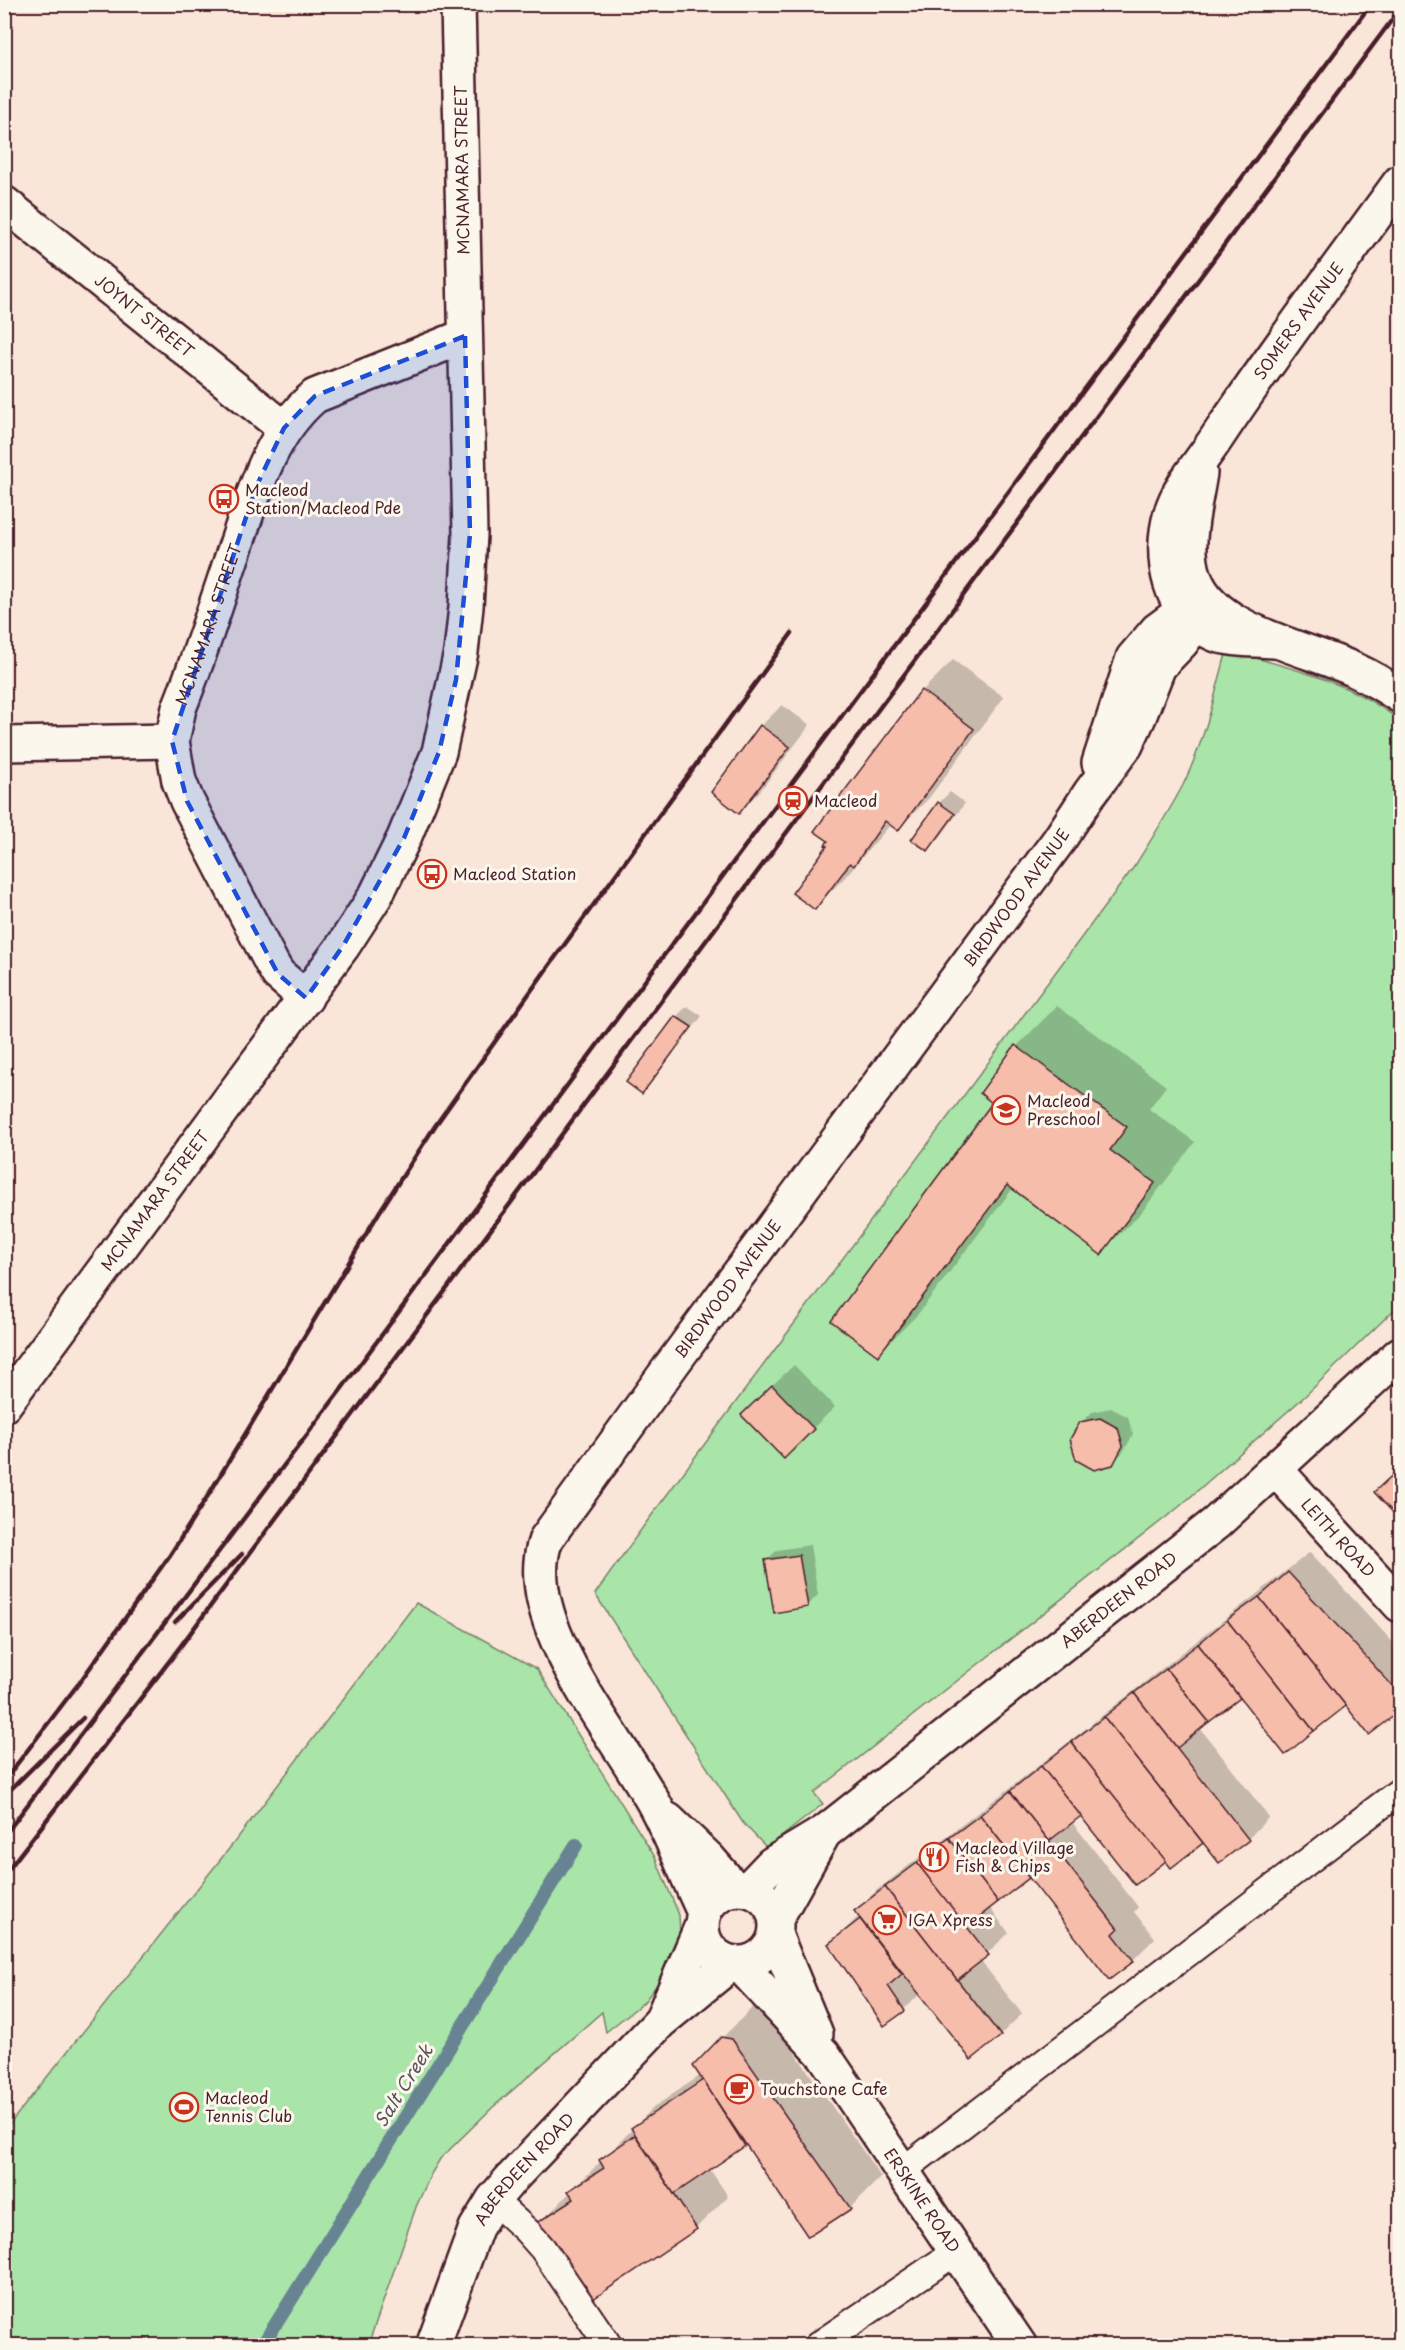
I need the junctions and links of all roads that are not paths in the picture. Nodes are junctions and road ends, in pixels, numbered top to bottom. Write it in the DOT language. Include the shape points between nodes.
graph roads {
  1 [pos="458,4"];
  2 [pos="1401,182"];
  3 [pos="4,203"];
  4 [pos="465,336"];
  5 [pos="284,428"];
  6 [pos="1195,610"];
  7 [pos="1401,696"];
  8 [pos="172,741"];
  9 [pos="4,744"];
  10 [pos="306,998"];
  11 [pos="1401,1354"];
  12 [pos="4,1405"];
  13 [pos="1276,1470"];
  14 [pos="1401,1605"];
  15 [pos="1401,1791"];
  16 [pos="658,1810"];
  17 [pos="825,1832"];
  18 [pos="742,1889"];
  19 [pos="703,1918"];
  20 [pos="776,1928"];
  21 [pos="735,1963"];
  22 [pos="661,2021"];
  23 [pos="824,2055"];
  24 [pos="902,2171"];
  25 [pos="493,2200"];
  26 [pos="957,2251"];
  27 [pos="433,2346"];
  28 [pos="609,2346"];
  29 [pos="817,2346"];
  30 [pos="1020,2346"];
  1 -- 4 [label="street, MCNAMARA STREET"];
  2 -- 6 [label="street, SOMERS AVENUE" via="1282,343 1201,462 1191,540"];
  3 -- 5 [label="street, JOYNT STREET"];
  4 -- 5 [label="street, MCNAMARA STREET" via="315,396"];
  4 -- 10 [label="street, MCNAMARA STREET" via="470,534 466,607 461,652 439,752 376,895"];
  5 -- 8 [label="street, MCNAMARA STREET" via="256,488 179,708"];
  6 -- 7 [label="street" via="1219,612 1277,641 1357,671"];
  6 -- 16 [label="street, BIRDWOOD AVENUE" via="1157,630 1133,658 1090,793 1059,840 546,1539 540,1554 540,1580 552,1630 579,1684"];
  8 -- 9 [label="street"];
  8 -- 10 [label="street, MCNAMARA STREET" via="187,801 254,930 278,974"];
  10 -- 12 [label="street, MCNAMARA STREET"];
  11 -- 13 [label="street, ABERDEEN ROAD"];
  13 -- 14 [label="street, LEITH ROAD"];
  13 -- 17 [label="street, ABERDEEN ROAD" via="1155,1574"];
  15 -- 24 [label="lane"];
  16 -- 18 [label="street, BIRDWOOD AVENUE"];
  16 -- 19 [label="street, BIRDWOOD AVENUE"];
  17 -- 18 [label="street, ABERDEEN ROAD" via="772,1864"];
  17 -- 20 [label="street, ABERDEEN ROAD"];
  18 -- 19 [label="street" via="717,1896"];
  18 -- 20 [label="street" via="767,1900"];
  19 -- 21 [label="street" via="704,1937 710,1949 719,1958"];
  19 -- 22 [label="street, ABERDEEN ROAD"];
  20 -- 21 [label="street" via="762,1956 751,1962"];
  20 -- 23 [label="street, ERSKINE ROAD"];
  21 -- 22 [label="street, ABERDEEN ROAD"];
  21 -- 23 [label="street, ERSKINE ROAD"];
  22 -- 25 [label="street, ABERDEEN ROAD"];
  23 -- 24 [label="street, ERSKINE ROAD"];
  24 -- 26 [label="street, ERSKINE ROAD"];
  25 -- 27 [label="street, ABERDEEN ROAD" via="476,2228"];
  25 -- 28 [label="lane" via="543,2249"];
  26 -- 29 [label="lane"];
  26 -- 30 [label="street, ERSKINE ROAD"];
}
